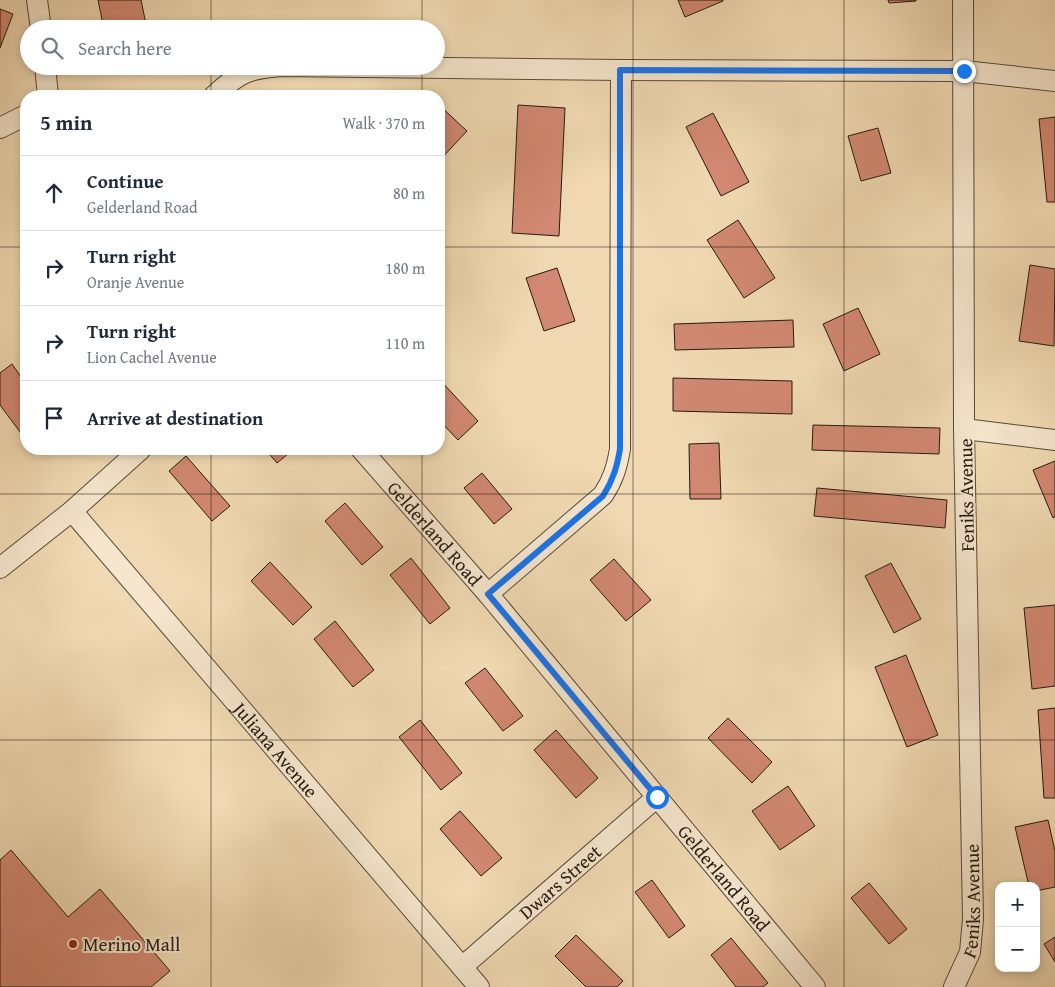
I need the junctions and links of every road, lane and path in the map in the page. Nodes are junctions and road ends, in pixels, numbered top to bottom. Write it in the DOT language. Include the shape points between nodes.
graph roads {
  1 [pos="37,0"];
  2 [pos="963,0"];
  3 [pos="40,20"];
  4 [pos="445,68"];
  5 [pos="620,70"];
  6 [pos="964,71"];
  7 [pos="46,75"];
  8 [pos="241,75"];
  9 [pos="1055,81"];
  10 [pos="47,90"];
  11 [pos="222,90"];
  12 [pos="20,118"];
  13 [pos="0,128"];
  14 [pos="964,429"];
  15 [pos="1055,440"];
  16 [pos="133,455"];
  17 [pos="366,455"];
  18 [pos="72,511"];
  19 [pos="0,568"];
  20 [pos="488,594"];
  21 [pos="657,797"];
  22 [pos="462,966"];
  23 [pos="479,987"];
  24 [pos="815,987"];
  25 [pos="954,987"];
  1 -- 3 [label="street"];
  2 -- 6 [label="street, Feniks Avenue"];
  4 -- 5 [label="street"];
  5 -- 6 [label="street"];
  5 -- 20 [label="street" via="620,449 617,467 603,496"];
  6 -- 9 [label="street"];
  6 -- 14 [label="street, Feniks Avenue"];
  7 -- 10 [label="street"];
  8 -- 11 [label="street"];
  12 -- 13 [label="street"];
  14 -- 15 [label="street"];
  14 -- 25 [label="street, Feniks Avenue" via="973,919 970,952"];
  16 -- 18 [label="street"];
  17 -- 20 [label="street, Gelderland Road"];
  18 -- 19 [label="street"];
  18 -- 22 [label="street, Juliana Avenue"];
  20 -- 21 [label="street, Gelderland Road"];
  21 -- 22 [label="street, Dwars Street"];
  21 -- 24 [label="street, Gelderland Road"];
  22 -- 23 [label="street, Juliana Avenue"];
}
